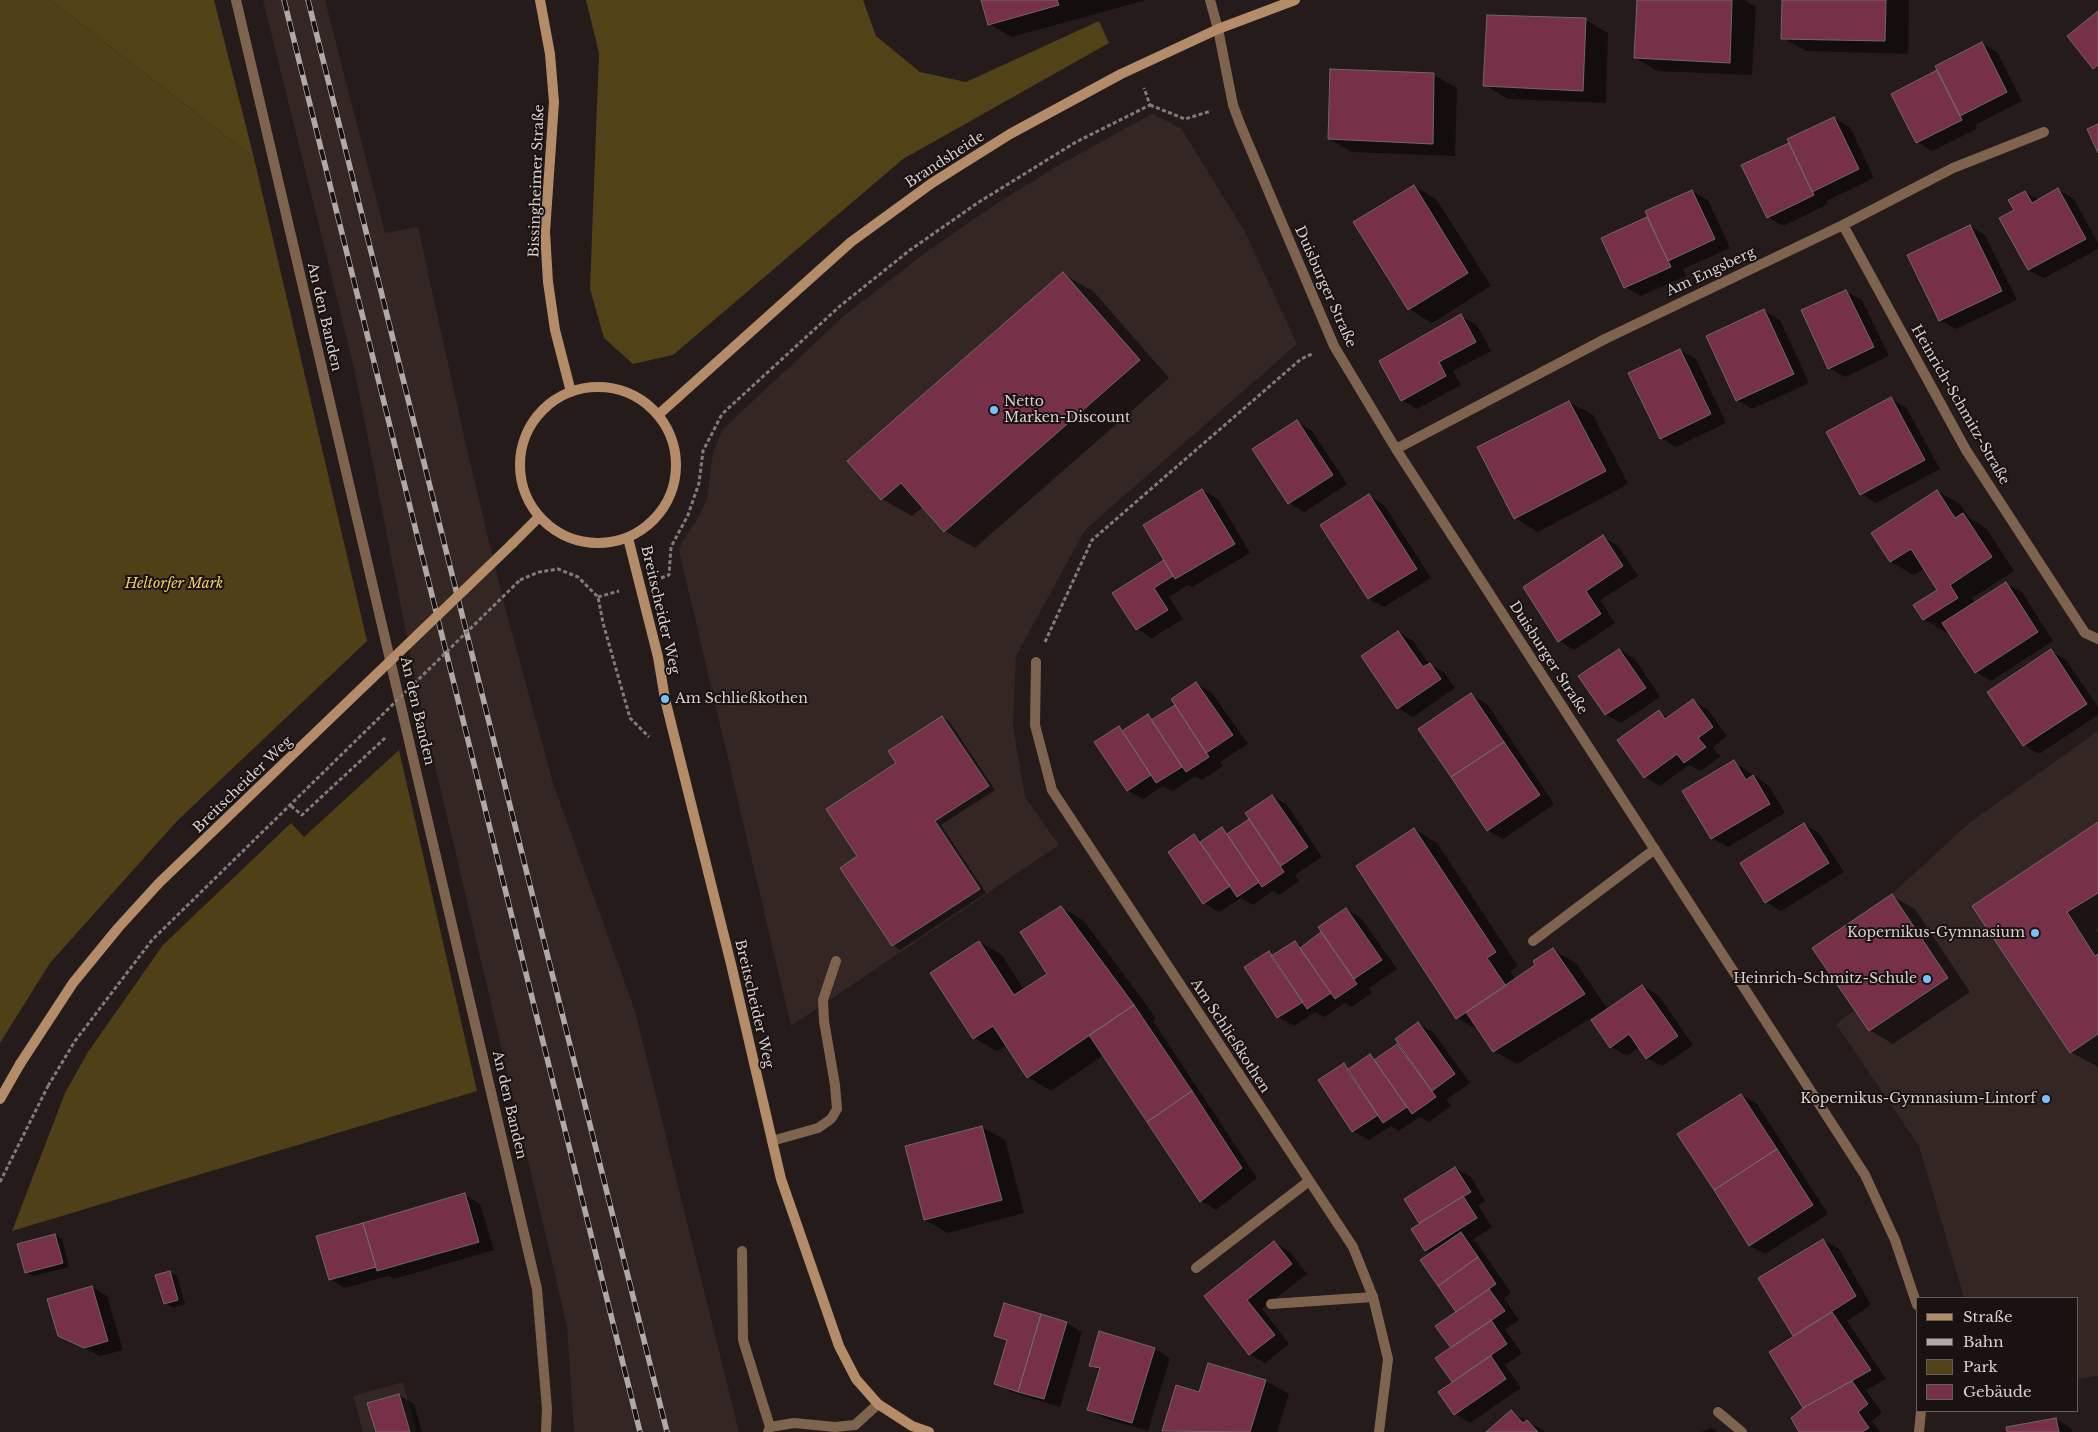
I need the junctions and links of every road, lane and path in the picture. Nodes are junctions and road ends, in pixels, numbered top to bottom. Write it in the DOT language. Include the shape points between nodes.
graph roads {
  1 [pos="236,0"];
  2 [pos="540,0"];
  3 [pos="1210,0"];
  4 [pos="1295,0"];
  5 [pos="1218,29"];
  6 [pos="1136,67"];
  7 [pos="1150,104"];
  8 [pos="1233,104"];
  9 [pos="2044,132"];
  10 [pos="1843,225"];
  11 [pos="1334,346"];
  12 [pos="571,392"];
  13 [pos="658,415"];
  14 [pos="1396,449"];
  15 [pos="538,518"];
  16 [pos="628,538"];
  17 [pos="641,586"];
  18 [pos="598,597"];
  19 [pos="2098,639"];
  20 [pos="1036,662"];
  21 [pos="405,719"];
  22 [pos="682,769"];
  23 [pos="291,806"];
  24 [pos="1655,849"];
  25 [pos="1532,941"];
  26 [pos="836,961"];
  27 [pos="0,1098"];
  28 [pos="772,1141"];
  29 [pos="1309,1180"];
  30 [pos="0,1182"];
  31 [pos="742,1250"];
  32 [pos="1196,1268"];
  33 [pos="1373,1297"];
  34 [pos="1916,1302"];
  35 [pos="1271,1304"];
  36 [pos="878,1404"];
  37 [pos="1718,1412"];
  38 [pos="1921,1412"];
  39 [pos="769,1430"];
  40 [pos="546,1432"];
  41 [pos="929,1432"];
  42 [pos="1379,1432"];
  43 [pos="1742,1432"];
  44 [pos="1919,1432"];
  1 -- 21 [label="street, An den Banden"];
  2 -- 12 [label="main road, Bissingheimer Straße" via="550,54 554,102 545,232 548,282 555,330"];
  3 -- 5 [label="street, Duisburger Straße"];
  4 -- 5 [label="main road, Brandsheide"];
  5 -- 6 [label="main road, Brandsheide"];
  5 -- 8 [label="street, Duisburger Straße"];
  6 -- 7 [label="path"];
  6 -- 13 [label="main road, Brandsheide" via="1010,134 932,183 851,242"];
  7 -- 8 [label="path" via="1185,119"];
  7 -- 17 [label="path" via="1076,142 979,202 910,250 840,306 722,414 703,451 699,483 688,515 671,547 669,575"];
  8 -- 11 [label="street, Duisburger Straße"];
  9 -- 10 [label="street, Am Engsberg" via="1953,168"];
  10 -- 14 [label="street, Am Engsberg" via="1605,339"];
  10 -- 19 [label="street, Heinrich-Schmitz-Straße" via="1966,450 2085,633"];
  11 -- 14 [label="street, Duisburger Straße"];
  11 -- 20 [label="path" via="1301,359 1092,540"];
  12 -- 13 [label="main road" via="594,387 618,390 640,399"];
  12 -- 15 [label="main road" via="545,408 527,432 519,461 523,491"];
  13 -- 16 [label="main road" via="670,435 676,459 675,483 666,505 651,524"];
  14 -- 24 [label="street, Duisburger Straße"];
  15 -- 16 [label="main road" via="559,532 582,541 606,543"];
  15 -- 27 [label="main road, Breitscheider Weg, bridge" via="159,883 73,983"];
  16 -- 17 [label="main road, Breitscheider Weg"];
  17 -- 18 [label="path"];
  17 -- 22 [label="main road, Breitscheider Weg"];
  18 -- 22 [label="path" via="630,718"];
  18 -- 23 [label="path, bridge" via="578,578 558,569 520,580"];
  20 -- 29 [label="street, Am Schließkothen" via="1035,726 1052,790"];
  21 -- 23 [label="path" via="302,814"];
  21 -- 40 [label="street, An den Banden" via="537,1289 546,1389"];
  22 -- 28 [label="main road, Breitscheider Weg"];
  23 -- 30 [label="path, bridge" via="152,940 75,1041 48,1086"];
  24 -- 25 [label="street"];
  24 -- 34 [label="street, Duisburger Straße" via="1865,1175 1895,1240"];
  26 -- 28 [label="street" via="823,1000 836,1084 836,1109 831,1119 818,1128"];
  28 -- 36 [label="main road, Breitscheider Weg" via="839,1346 856,1380"];
  29 -- 32 [label="street"];
  29 -- 33 [label="street, Am Schließkothen" via="1353,1247"];
  31 -- 39 [label="street" via="743,1340"];
  33 -- 35 [label="street"];
  33 -- 42 [label="street, Am Schließkothen" via="1388,1359"];
  36 -- 39 [label="street" via="855,1424 835,1427 794,1423"];
  36 -- 41 [label="main road, Breitscheider Weg" via="912,1426"];
  37 -- 43 [label="street"];
  38 -- 44 [label="street"];
}
